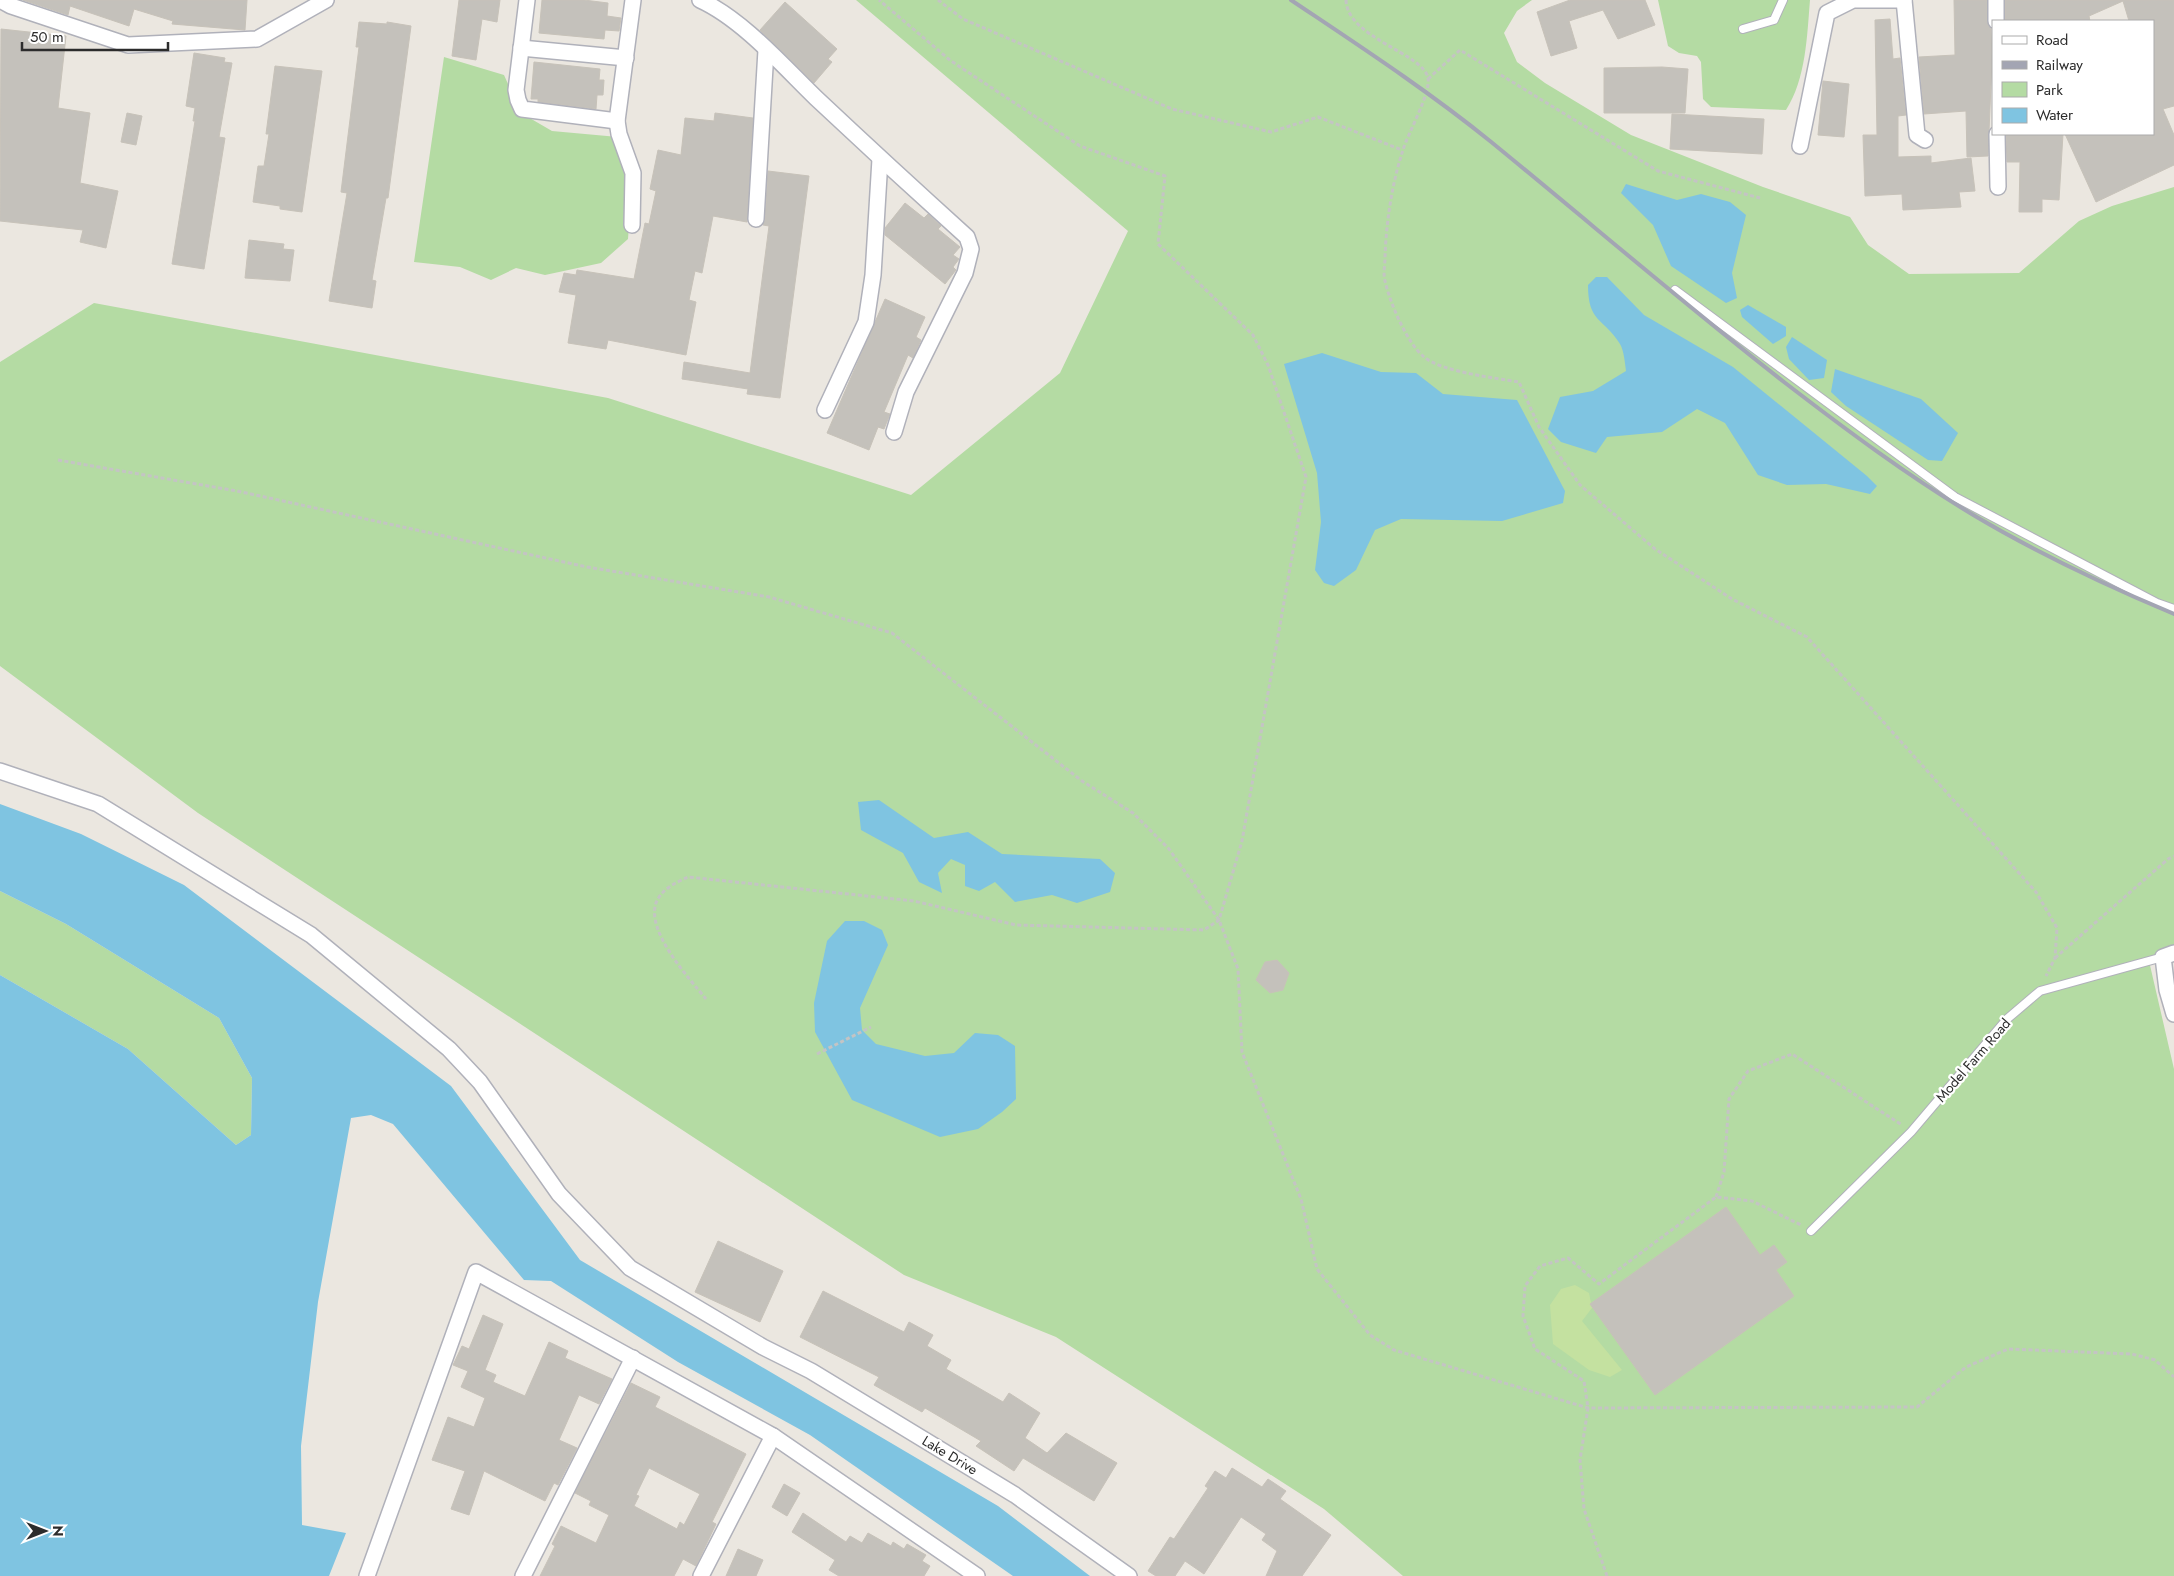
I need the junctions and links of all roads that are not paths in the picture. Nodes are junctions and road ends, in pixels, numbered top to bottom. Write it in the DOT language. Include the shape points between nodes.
graph roads {
  1 [pos="0,0"];
  2 [pos="326,0"];
  3 [pos="527,0"];
  4 [pos="633,0"];
  5 [pos="700,0"];
  6 [pos="1783,0"];
  7 [pos="1904,0"];
  8 [pos="1996,0"];
  9 [pos="1996,20"];
  10 [pos="1743,29"];
  11 [pos="521,48"];
  12 [pos="766,50"];
  13 [pos="626,58"];
  14 [pos="618,121"];
  15 [pos="1997,135"];
  16 [pos="1925,140"];
  17 [pos="1800,146"];
  18 [pos="880,158"];
  19 [pos="1998,187"];
  20 [pos="756,219"];
  21 [pos="632,224"];
  22 [pos="1675,290"];
  23 [pos="825,410"];
  24 [pos="894,432"];
  25 [pos="2174,609"];
  26 [pos="0,771"];
  27 [pos="2169,955"];
  28 [pos="2174,1014"];
  29 [pos="1812,1231"];
  30 [pos="633,1358"];
  31 [pos="773,1436"];
  32 [pos="367,1576"];
  33 [pos="524,1576"];
  34 [pos="701,1576"];
  35 [pos="977,1576"];
  36 [pos="1129,1576"];
  1 -- 2 [label="street" via="128,45 257,39"];
  3 -- 11 [label="street"];
  4 -- 13 [label="street"];
  5 -- 12 [label="street" via="718,8"];
  6 -- 10 [label="lane" via="1774,20"];
  7 -- 16 [label="street" via="1917,135"];
  7 -- 17 [label="street" via="1853,0 1827,13"];
  8 -- 9 [label="street"];
  11 -- 13 [label="street"];
  11 -- 14 [label="street" via="516,90 522,109"];
  12 -- 18 [label="street"];
  12 -- 20 [label="street"];
  13 -- 14 [label="street"];
  14 -- 21 [label="street" via="619,134 633,173"];
  15 -- 19 [label="street"];
  18 -- 23 [label="street" via="873,275 866,322"];
  18 -- 24 [label="street" via="967,237 971,249 965,273 906,392"];
  22 -- 25 [label="lane" via="1955,497"];
  26 -- 36 [label="street, Lake Drive" via="98,804 311,935 449,1049 480,1082 559,1194 630,1268 763,1347 811,1370 1014,1495"];
  27 -- 28 [label="street" via="2167,990"];
  27 -- 29 [label="lane, Model Farm Road" via="2040,990 2007,1019 1911,1132"];
  30 -- 31 [label="street"];
  30 -- 32 [label="street" via="476,1272"];
  30 -- 33 [label="street"];
  31 -- 34 [label="street"];
  31 -- 35 [label="street"];
}
